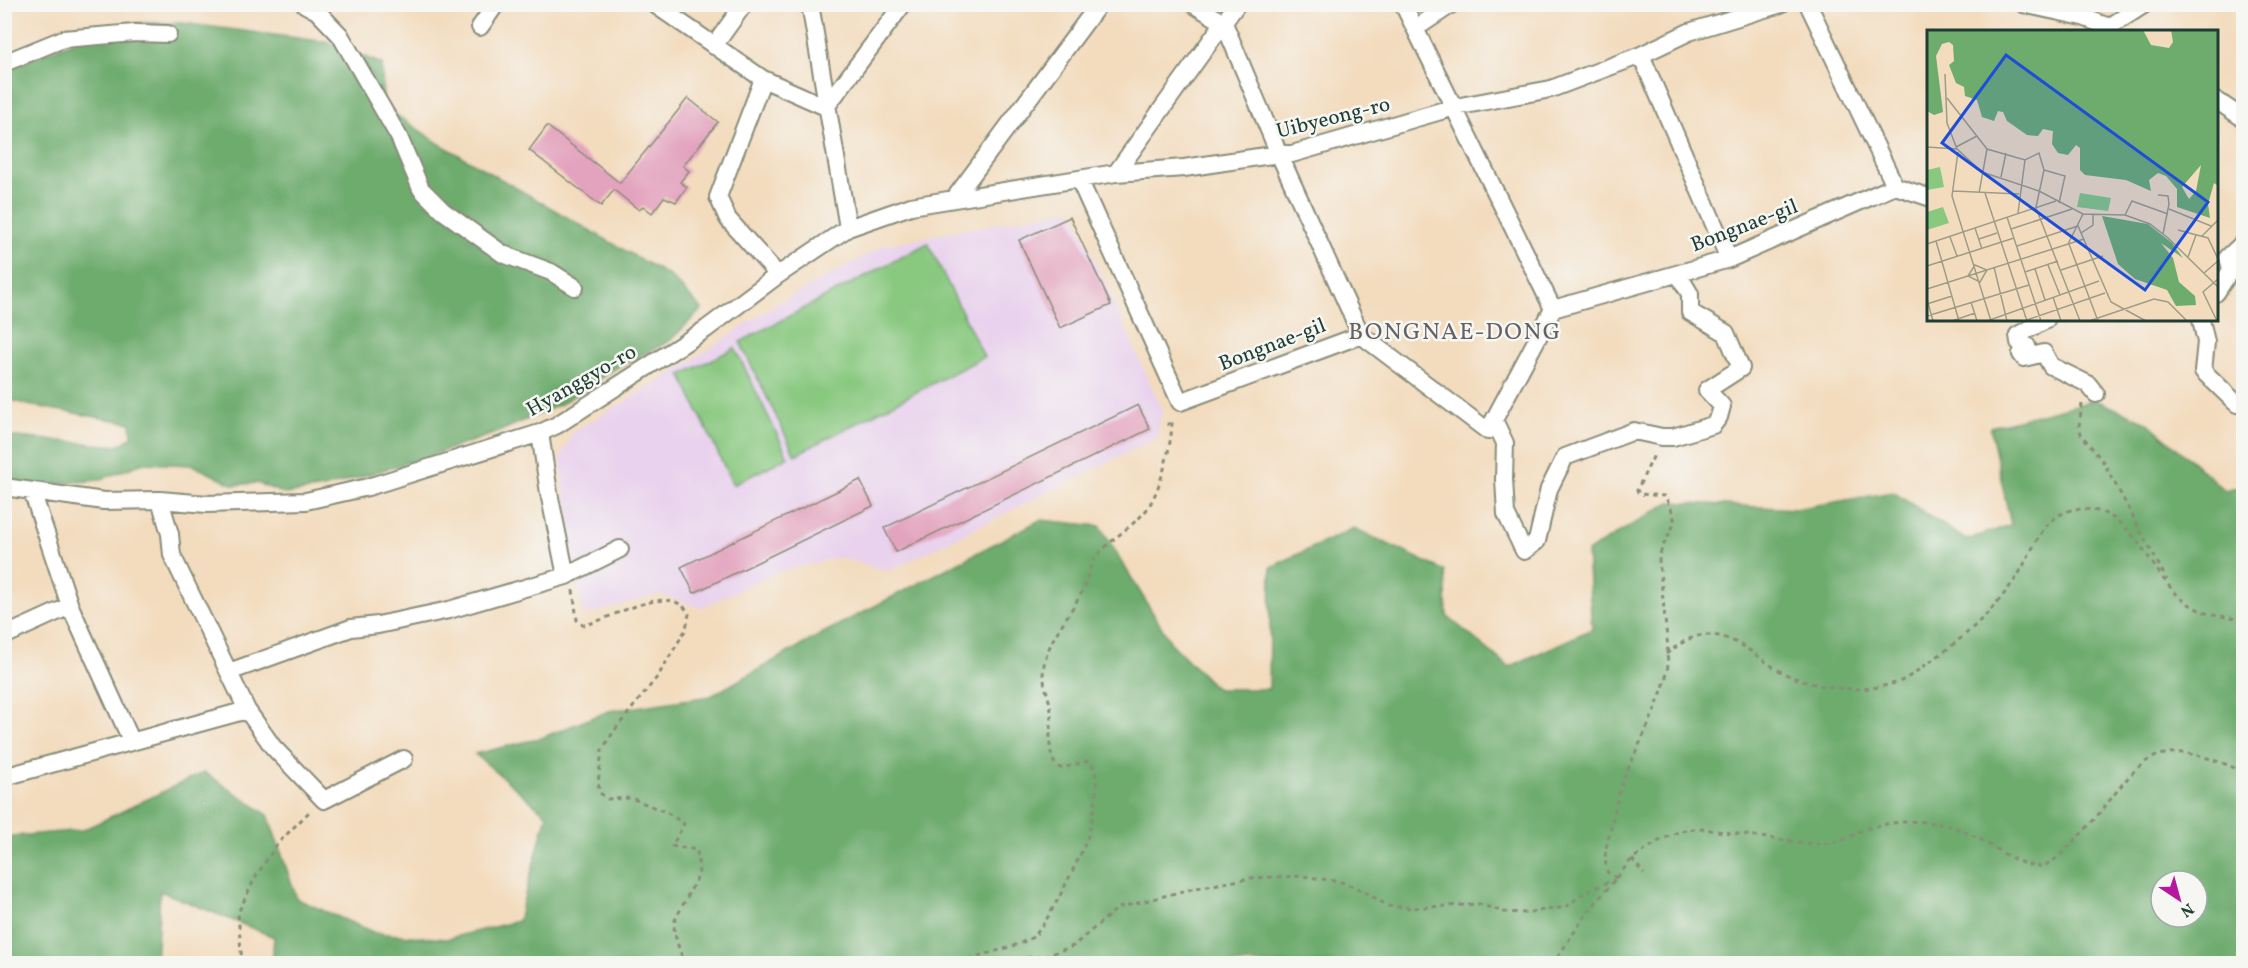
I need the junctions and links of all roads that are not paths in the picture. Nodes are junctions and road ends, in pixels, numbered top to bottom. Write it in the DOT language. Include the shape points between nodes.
graph roads {
  1 [pos="304,4"];
  2 [pos="496,4"];
  3 [pos="654,4"];
  4 [pos="744,4"];
  5 [pos="810,4"];
  6 [pos="903,4"];
  7 [pos="1099,4"];
  8 [pos="1193,4"];
  9 [pos="1237,4"];
  10 [pos="1403,4"];
  11 [pos="1452,4"];
  12 [pos="1781,4"];
  13 [pos="1808,4"];
  14 [pos="2023,4"];
  15 [pos="2145,4"];
  16 [pos="2082,9"];
  17 [pos="1224,24"];
  18 [pos="480,27"];
  19 [pos="1416,28"];
  20 [pos="2112,29"];
  21 [pos="168,34"];
  22 [pos="714,46"];
  23 [pos="1641,56"];
  24 [pos="4,63"];
  25 [pos="763,79"];
  26 [pos="2218,101"];
  27 [pos="826,107"];
  28 [pos="1455,107"];
  29 [pos="2244,119"];
  30 [pos="1279,154"];
  31 [pos="1116,173"];
  32 [pos="1079,179"];
  33 [pos="1894,186"];
  34 [pos="1927,196"];
  35 [pos="954,199"];
  36 [pos="848,228"];
  37 [pos="2244,242"];
  38 [pos="2222,257"];
  39 [pos="1729,259"];
  40 [pos="2244,264"];
  41 [pos="1678,274"];
  42 [pos="778,275"];
  43 [pos="575,287"];
  44 [pos="2218,291"];
  45 [pos="1553,309"];
  46 [pos="2044,321"];
  47 [pos="2201,321"];
  48 [pos="1361,335"];
  49 [pos="2096,394"];
  50 [pos="2244,401"];
  51 [pos="1494,420"];
  52 [pos="540,433"];
  53 [pos="4,487"];
  54 [pos="32,490"];
  55 [pos="160,500"];
  56 [pos="620,549"];
  57 [pos="568,575"];
  58 [pos="70,606"];
  59 [pos="4,636"];
  60 [pos="229,672"];
  61 [pos="247,710"];
  62 [pos="132,742"];
  63 [pos="404,759"];
  64 [pos="4,777"];
  1 -- 43 [label="street" via="340,34 399,137 421,189 442,211 503,254 551,272"];
  2 -- 18 [label="street"];
  3 -- 22 [label="street"];
  4 -- 22 [label="street"];
  5 -- 27 [label="street"];
  6 -- 27 [label="street"];
  7 -- 35 [label="street"];
  8 -- 17 [label="street"];
  9 -- 17 [label="street"];
  10 -- 19 [label="street"];
  11 -- 19 [label="street"];
  12 -- 23 [label="street, Uibyeong-ro" via="1689,32"];
  13 -- 33 [label="street"];
  14 -- 16 [label="street"];
  15 -- 20 [label="street"];
  16 -- 20 [label="street"];
  17 -- 30 [label="street"];
  17 -- 31 [label="street"];
  19 -- 28 [label="street"];
  21 -- 24 [label="street" via="63,39"];
  22 -- 25 [label="street"];
  23 -- 28 [label="street, Uibyeong-ro" via="1551,89"];
  23 -- 39 [label="street"];
  25 -- 27 [label="street"];
  25 -- 42 [label="street" via="718,197 728,219"];
  26 -- 29 [label="street"];
  27 -- 36 [label="street"];
  28 -- 30 [label="street, Uibyeong-ro" via="1292,154"];
  28 -- 45 [label="street"];
  30 -- 31 [label="street, Uibyeong-ro"];
  30 -- 48 [label="street"];
  31 -- 32 [label="street, Uibyeong-ro"];
  32 -- 35 [label="street, Uibyeong-ro"];
  32 -- 48 [label="street, Bongnae-gil" via="1180,402"];
  33 -- 34 [label="street"];
  33 -- 39 [label="street, Bongnae-gil"];
  35 -- 36 [label="street, Uibyeong-ro" via="911,206"];
  36 -- 42 [label="street, Hyanggyo-ro"];
  37 -- 38 [label="street"];
  38 -- 40 [label="street"];
  38 -- 44 [label="street" via="2231,270"];
  39 -- 41 [label="street, Bongnae-gil"];
  41 -- 45 [label="street, Bongnae-gil"];
  41 -- 51 [label="street" via="1690,294 1690,312 1726,333 1741,368 1707,390 1722,406 1713,425 1662,438 1634,431 1565,457 1549,489 1537,541 1524,551 1506,514 1505,444"];
  42 -- 52 [label="street, Hyanggyo-ro" via="706,329"];
  45 -- 51 [label="street"];
  46 -- 49 [label="street" via="2018,335 2019,342 2027,346 2021,354 2024,357 2044,353 2051,366 2088,384"];
  47 -- 50 [label="street" via="2206,342 2203,371 2237,405"];
  48 -- 51 [label="street" via="1488,431"];
  52 -- 55 [label="street, Hyanggyo-ro" via="368,487 306,501 207,504"];
  52 -- 57 [label="street"];
  53 -- 54 [label="street, Hyanggyo-ro"];
  54 -- 55 [label="street, Hyanggyo-ro" via="104,501"];
  54 -- 58 [label="street"];
  55 -- 60 [label="street" via="172,555"];
  56 -- 57 [label="street"];
  57 -- 60 [label="street" via="449,610 351,628"];
  58 -- 59 [label="street"];
  58 -- 62 [label="street"];
  60 -- 61 [label="street"];
  61 -- 62 [label="street"];
  61 -- 63 [label="street" via="273,747 324,800"];
  62 -- 64 [label="street"];
}
